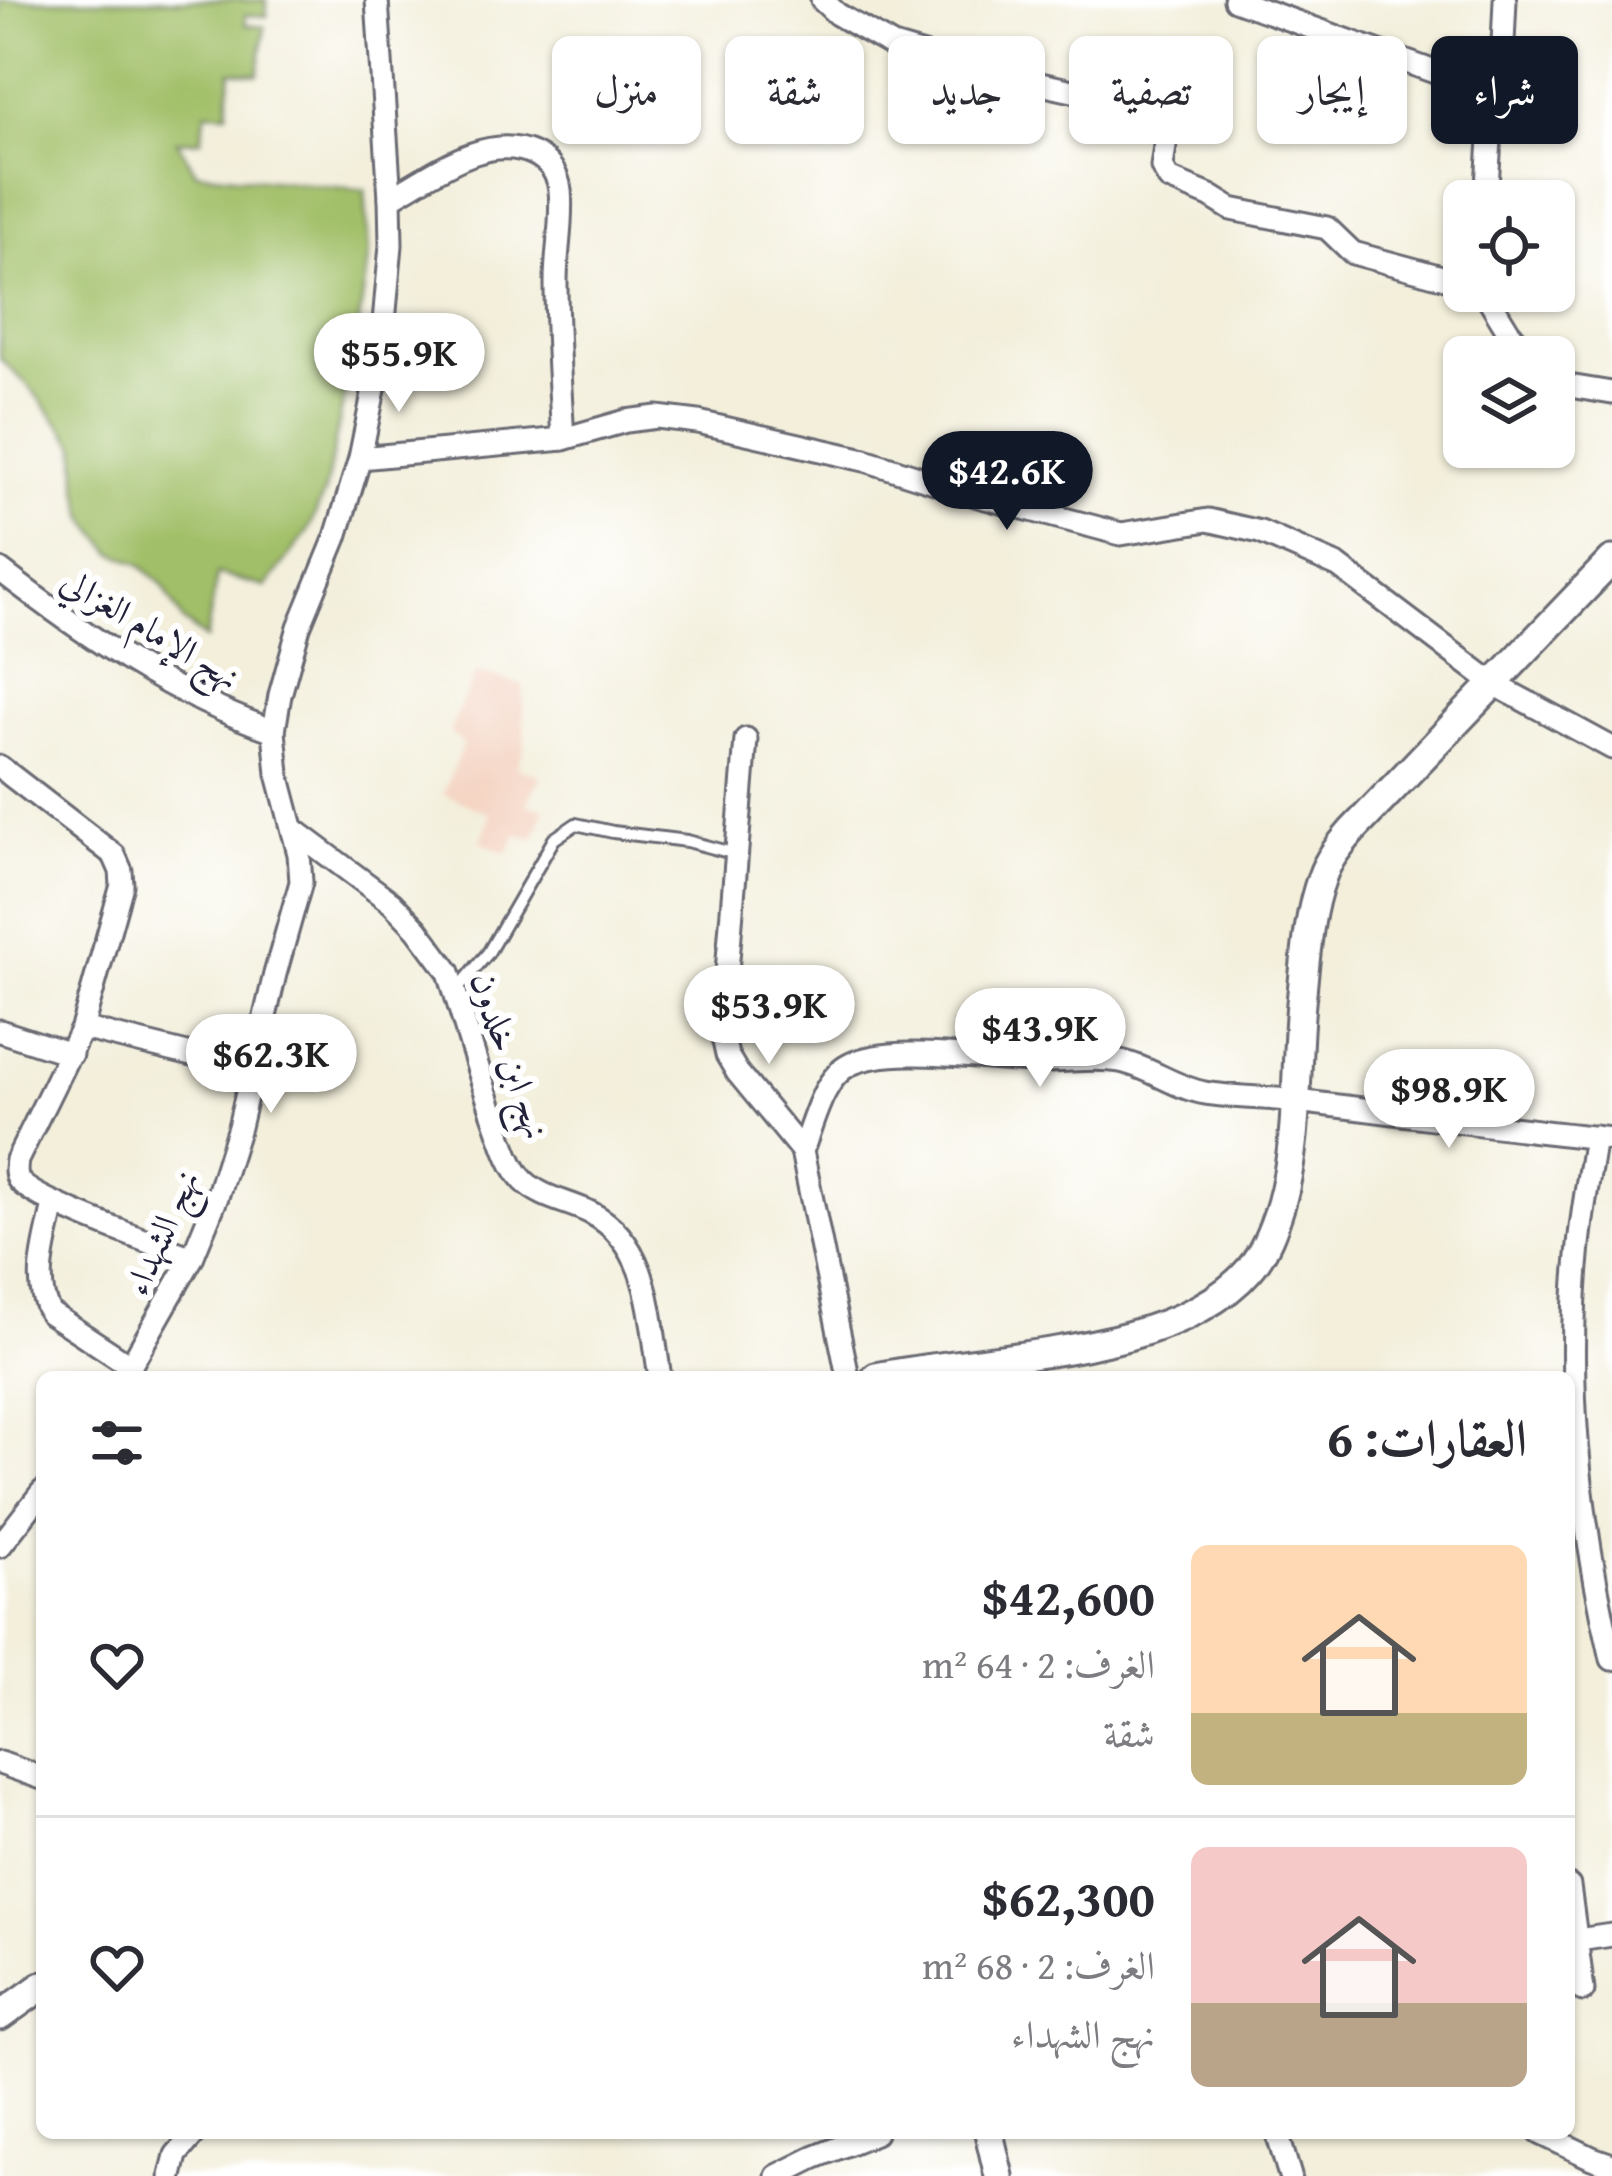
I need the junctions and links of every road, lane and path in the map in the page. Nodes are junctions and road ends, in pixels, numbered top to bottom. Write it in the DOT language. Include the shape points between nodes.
graph roads {
  1 [pos="376,0"];
  2 [pos="822,0"];
  3 [pos="1235,0"];
  4 [pos="1505,0"];
  5 [pos="1503,36"];
  6 [pos="1431,71"];
  7 [pos="1490,144"];
  8 [pos="1487,180"];
  9 [pos="390,198"];
  10 [pos="1443,278"];
  11 [pos="1575,387"];
  12 [pos="1612,393"];
  13 [pos="562,440"];
  14 [pos="360,458"];
  15 [pos="1612,560"];
  16 [pos="0,570"];
  17 [pos="1494,684"];
  18 [pos="274,731"];
  19 [pos="746,739"];
  20 [pos="1612,748"];
  21 [pos="0,767"];
  22 [pos="292,829"];
  23 [pos="736,854"];
  24 [pos="455,993"];
  25 [pos="82,1028"];
  26 [pos="0,1031"];
  27 [pos="71,1054"];
  28 [pos="252,1070"];
  29 [pos="1294,1100"];
  30 [pos="1604,1138"];
  31 [pos="802,1151"];
  32 [pos="54,1203"];
  33 [pos="192,1258"];
  34 [pos="127,1371"];
  35 [pos="659,1371"];
  36 [pos="847,1371"];
  37 [pos="915,1371"];
  38 [pos="36,1500"];
  39 [pos="0,1546"];
  40 [pos="1612,1659"];
  41 [pos="0,1763"];
  42 [pos="36,1776"];
  43 [pos="1575,1922"];
  44 [pos="1612,1935"];
  45 [pos="1578,1940"];
  46 [pos="36,1990"];
  47 [pos="1583,1990"];
  48 [pos="0,2017"];
  49 [pos="190,2139"];
  50 [pos="860,2139"];
  51 [pos="990,2139"];
  52 [pos="1279,2139"];
  53 [pos="1552,2139"];
  54 [pos="1612,2164"];
  55 [pos="171,2176"];
  56 [pos="777,2176"];
  57 [pos="998,2176"];
  58 [pos="1290,2176"];
  1 -- 9 [label="street, نهج الشهداء"];
  2 -- 10 [label="street" via="893,46 1164,111 1162,166 1169,179 1232,209 1327,228 1353,253"];
  3 -- 6 [label="street"];
  4 -- 5 [label="street"];
  7 -- 8 [label="street"];
  9 -- 13 [label="street" via="493,149 530,152 556,173"];
  9 -- 14 [label="street, نهج الشهداء" via="381,355"];
  11 -- 12 [label="street"];
  13 -- 14 [label="street"];
  13 -- 17 [label="street" via="626,421 698,422 865,460 1121,534 1208,520 1260,532 1338,566"];
  14 -- 18 [label="street, نهج الشهداء" via="299,627"];
  15 -- 17 [label="street"];
  16 -- 18 [label="street, نهج الإمام الغزالي" via="165,683"];
  17 -- 20 [label="street"];
  17 -- 29 [label="street" via="1352,831 1322,874"];
  18 -- 22 [label="street, نهج الشهداء"];
  19 -- 23 [label="street"];
  21 -- 25 [label="street" via="114,856 121,871"];
  22 -- 24 [label="street, نهج ابن خلدون" via="392,903 436,953"];
  22 -- 28 [label="street, نهج الشهداء" via="301,882"];
  23 -- 24 [label="lane" via="576,824 554,839 488,953"];
  23 -- 31 [label="street" via="722,1033 737,1072"];
  24 -- 35 [label="street, نهج ابن خلدون" via="522,1180 603,1219 628,1244 645,1285"];
  25 -- 27 [label="street"];
  25 -- 28 [label="street"];
  26 -- 27 [label="street"];
  27 -- 32 [label="street" via="17,1160 23,1186"];
  28 -- 33 [label="street, نهج الشهداء"];
  29 -- 30 [label="street"];
  29 -- 31 [label="street" via="1205,1093 1115,1060 899,1054 838,1071"];
  29 -- 37 [label="street" via="1275,1222 1250,1269 1214,1300 1133,1334"];
  30 -- 40 [label="street" via="1577,1261 1577,1460"];
  31 -- 36 [label="street"];
  32 -- 33 [label="street"];
  32 -- 34 [label="street" via="45,1305"];
  33 -- 34 [label="street, نهج الشهداء"];
  38 -- 39 [label="street"];
  41 -- 42 [label="street"];
  43 -- 45 [label="street"];
  44 -- 45 [label="street"];
  45 -- 47 [label="street"];
  46 -- 48 [label="street"];
  49 -- 55 [label="street"];
  50 -- 56 [label="street"];
  51 -- 57 [label="street"];
  52 -- 58 [label="street"];
  53 -- 54 [label="street"];
}
